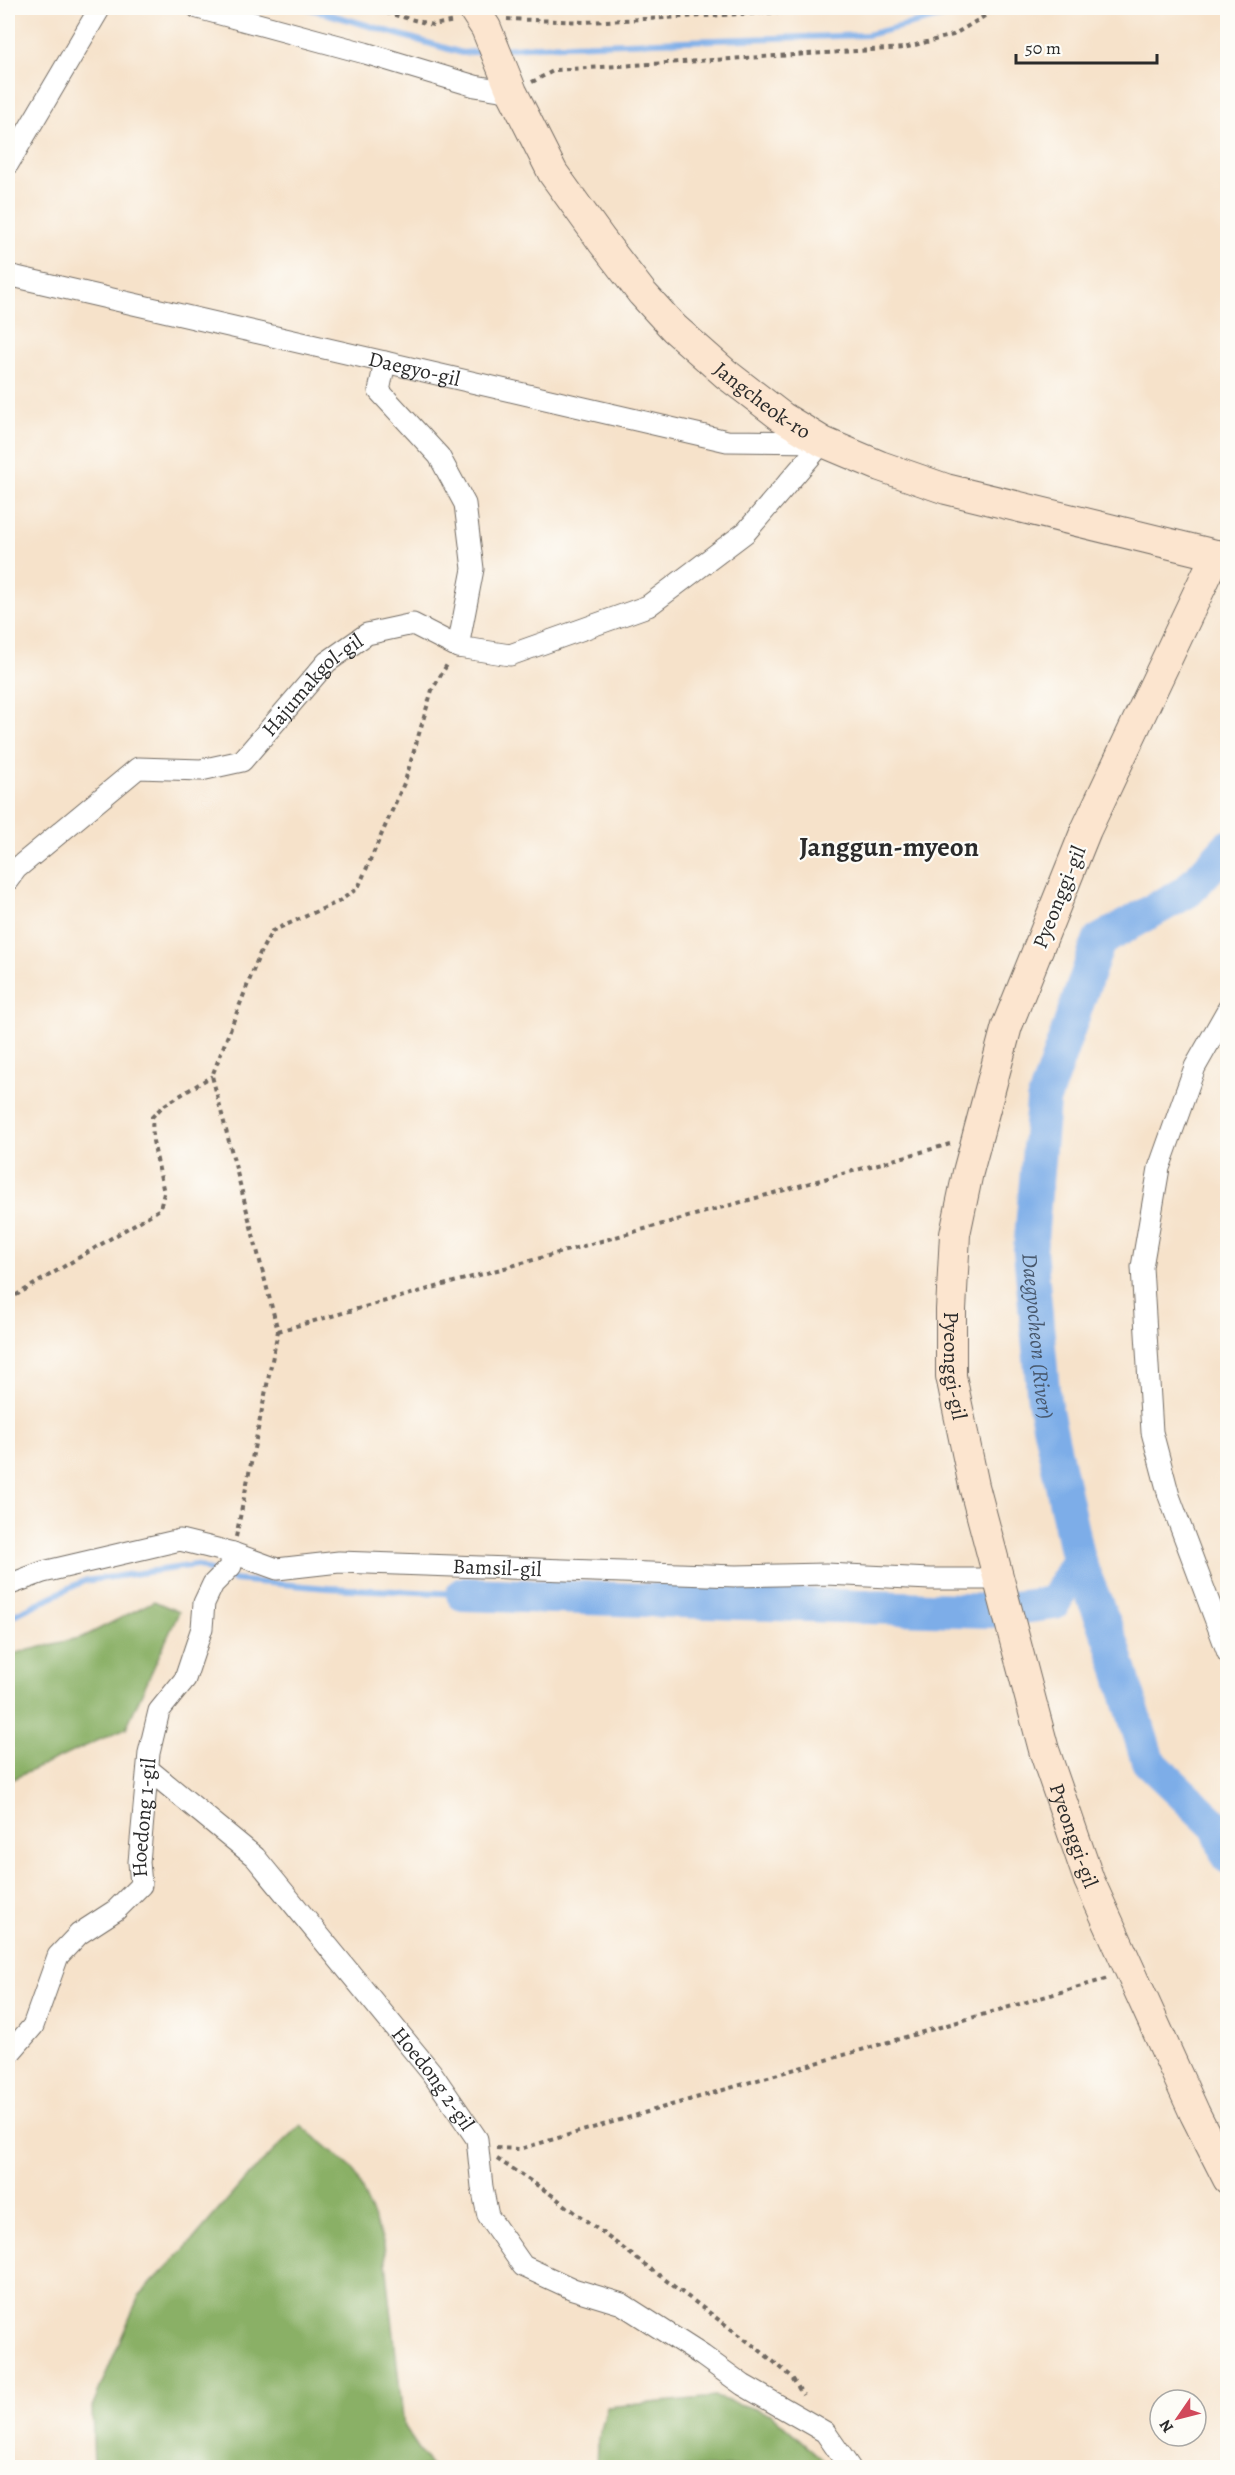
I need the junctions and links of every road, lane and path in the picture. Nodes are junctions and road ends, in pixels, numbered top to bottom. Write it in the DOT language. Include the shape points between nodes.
graph roads {
  1 [pos="100,8"];
  2 [pos="198,8"];
  3 [pos="368,8"];
  4 [pos="861,8"];
  5 [pos="998,8"];
  6 [pos="479,18"];
  7 [pos="508,83"];
  8 [pos="8,164"];
  9 [pos="8,275"];
  10 [pos="385,362"];
  11 [pos="823,442"];
  12 [pos="1222,556"];
  13 [pos="458,646"];
  14 [pos="8,880"];
  15 [pos="1227,1009"];
  16 [pos="212,1076"];
  17 [pos="977,1137"];
  18 [pos="8,1300"];
  19 [pos="278,1331"];
  20 [pos="232,1559"];
  21 [pos="8,1585"];
  22 [pos="1003,1599"];
  23 [pos="1227,1653"];
  24 [pos="148,1769"];
  25 [pos="1131,1971"];
  26 [pos="8,2055"];
  27 [pos="478,2146"];
  28 [pos="1227,2180"];
  29 [pos="825,2432"];
  30 [pos="850,2468"];
  1 -- 8 [label="street"];
  2 -- 7 [label="street" via="475,86"];
  3 -- 6 [label="path" via="433,25"];
  4 -- 6 [label="path" via="585,22"];
  5 -- 7 [label="path" via="953,35 904,48 555,70"];
  6 -- 7 [label="main road, Jangcheok-ro"];
  7 -- 11 [label="main road, Jangcheok-ro" via="553,173 650,302 726,374 782,417"];
  9 -- 10 [label="street, Daegyo-gil"];
  10 -- 11 [label="street, Daegyo-gil" via="727,441"];
  10 -- 13 [label="street" via="379,391 439,456 465,504 473,569"];
  11 -- 12 [label="main road, Jangcheok-ro" via="946,489"];
  11 -- 13 [label="street, Hajumakgol-gil" via="746,532 648,606 510,655"];
  12 -- 17 [label="main road, Pyeonggi-gil" via="1086,830 1007,1026"];
  13 -- 14 [label="street, Hajumakgol-gil" via="413,624 368,634 327,662 242,761 201,770 138,768 16,869"];
  13 -- 16 [label="path" via="432,690 405,781 358,888 338,902 272,931"];
  15 -- 23 [label="street" via="1195,1066 1159,1168 1142,1267 1152,1432 1169,1496"];
  16 -- 18 [label="path" via="152,1117 164,1193 160,1209"];
  16 -- 19 [label="path"];
  17 -- 19 [label="path"];
  17 -- 22 [label="main road, Pyeonggi-gil" via="955,1234 951,1376"];
  19 -- 20 [label="path"];
  20 -- 21 [label="street, Bamsil-gil" via="180,1540 43,1572"];
  20 -- 22 [label="street, Bamsil-gil" via="277,1569 339,1562 930,1579"];
  20 -- 24 [label="street, Hoedong 1-gil" via="204,1603 202,1629 185,1678 159,1711"];
  22 -- 25 [label="main road, Pyeonggi-gil" via="1044,1750 1089,1880"];
  24 -- 26 [label="street, Hoedong 1-gil" via="139,1862 141,1885 116,1910 79,1934 58,1956 33,2026"];
  24 -- 27 [label="street, Hoedong 2-gil" via="255,1857 431,2072"];
  25 -- 27 [label="path" via="519,2150"];
  25 -- 28 [label="main road, Pyeonggi-gil"];
  27 -- 29 [label="path" via="549,2193 791,2376"];
  27 -- 29 [label="street, Hoedong 2-gil" via="488,2216 523,2266 573,2289 622,2304 742,2385"];
  29 -- 30 [label="street, Hoedong 2-gil"];
}
